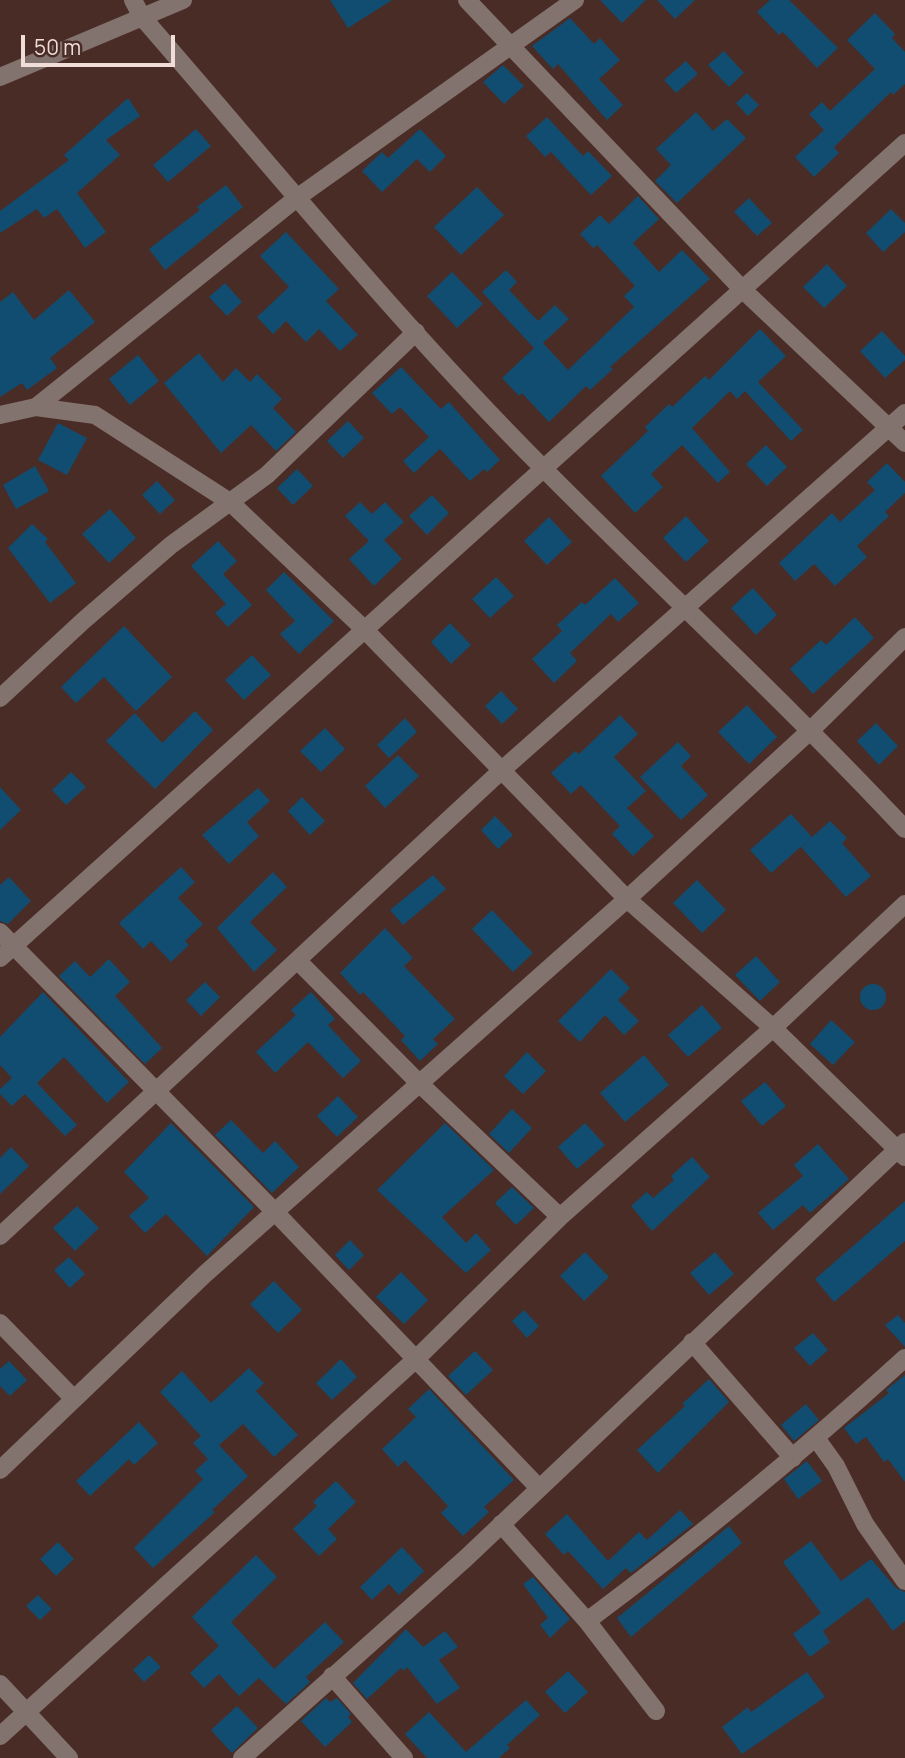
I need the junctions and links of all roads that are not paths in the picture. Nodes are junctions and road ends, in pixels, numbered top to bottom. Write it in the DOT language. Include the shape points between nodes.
graph roads {
  1 [pos="133,0"];
  2 [pos="183,0"];
  3 [pos="467,0"];
  4 [pos="576,0"];
  5 [pos="142,17"];
  6 [pos="510,47"];
  7 [pos="0,77"];
  8 [pos="905,143"];
  9 [pos="298,197"];
  10 [pos="743,289"];
  11 [pos="416,332"];
  12 [pos="36,407"];
  13 [pos="905,413"];
  14 [pos="0,415"];
  15 [pos="889,427"];
  16 [pos="905,443"];
  17 [pos="543,468"];
  18 [pos="230,502"];
  19 [pos="686,607"];
  20 [pos="364,629"];
  21 [pos="905,637"];
  22 [pos="0,698"];
  23 [pos="812,729"];
  24 [pos="502,770"];
  25 [pos="905,829"];
  26 [pos="627,899"];
  27 [pos="905,904"];
  28 [pos="0,932"];
  29 [pos="7,952"];
  30 [pos="298,961"];
  31 [pos="773,1028"];
  32 [pos="420,1084"];
  33 [pos="157,1092"];
  34 [pos="902,1149"];
  35 [pos="275,1212"];
  36 [pos="560,1217"];
  37 [pos="0,1236"];
  38 [pos="0,1323"];
  39 [pos="692,1342"];
  40 [pos="905,1358"];
  41 [pos="416,1359"];
  42 [pos="74,1399"];
  43 [pos="816,1438"];
  44 [pos="793,1458"];
  45 [pos="0,1470"];
  46 [pos="539,1488"];
  47 [pos="501,1524"];
  48 [pos="905,1581"];
  49 [pos="587,1621"];
  50 [pos="332,1676"];
  51 [pos="0,1684"];
  52 [pos="656,1711"];
  53 [pos="26,1712"];
  54 [pos="0,1736"];
  55 [pos="69,1758"];
  56 [pos="242,1758"];
  57 [pos="404,1758"];
  1 -- 5 [label="street"];
  2 -- 5 [label="street"];
  3 -- 6 [label="street"];
  4 -- 6 [label="street"];
  5 -- 7 [label="street"];
  5 -- 9 [label="street"];
  6 -- 9 [label="street"];
  6 -- 10 [label="street"];
  8 -- 10 [label="street"];
  9 -- 11 [label="street"];
  9 -- 12 [label="street"];
  10 -- 15 [label="street"];
  10 -- 17 [label="street"];
  11 -- 17 [label="street"];
  11 -- 18 [label="street" via="267,475"];
  12 -- 14 [label="street"];
  12 -- 18 [label="street" via="94,415"];
  13 -- 15 [label="street"];
  15 -- 16 [label="street"];
  15 -- 19 [label="street"];
  17 -- 19 [label="street"];
  17 -- 20 [label="street"];
  18 -- 20 [label="street"];
  18 -- 22 [label="street" via="171,545"];
  19 -- 23 [label="street"];
  19 -- 24 [label="street"];
  20 -- 24 [label="street"];
  20 -- 29 [label="street"];
  21 -- 23 [label="street"];
  23 -- 25 [label="street"];
  23 -- 26 [label="street"];
  24 -- 26 [label="street"];
  24 -- 30 [label="street"];
  26 -- 31 [label="street"];
  26 -- 32 [label="street"];
  27 -- 31 [label="street"];
  28 -- 29 [label="street"];
  29 -- 33 [label="street"];
  30 -- 32 [label="street"];
  30 -- 33 [label="street"];
  31 -- 34 [label="street"];
  31 -- 36 [label="street"];
  32 -- 35 [label="street"];
  32 -- 36 [label="street"];
  33 -- 35 [label="street"];
  33 -- 37 [label="street"];
  34 -- 39 [label="street"];
  35 -- 41 [label="street"];
  35 -- 42 [label="street"];
  36 -- 41 [label="street"];
  38 -- 42 [label="street"];
  39 -- 44 [label="street"];
  39 -- 46 [label="street"];
  40 -- 43 [label="street"];
  41 -- 46 [label="street"];
  41 -- 53 [label="street"];
  42 -- 45 [label="street"];
  43 -- 44 [label="street"];
  43 -- 48 [label="street" via="836,1466 865,1524"];
  44 -- 49 [label="street" via="670,1560"];
  46 -- 47 [label="street"];
  47 -- 49 [label="street"];
  47 -- 50 [label="street"];
  49 -- 52 [label="street"];
  50 -- 56 [label="street"];
  50 -- 57 [label="street"];
  51 -- 53 [label="street"];
  53 -- 54 [label="street"];
  53 -- 55 [label="street"];
}
